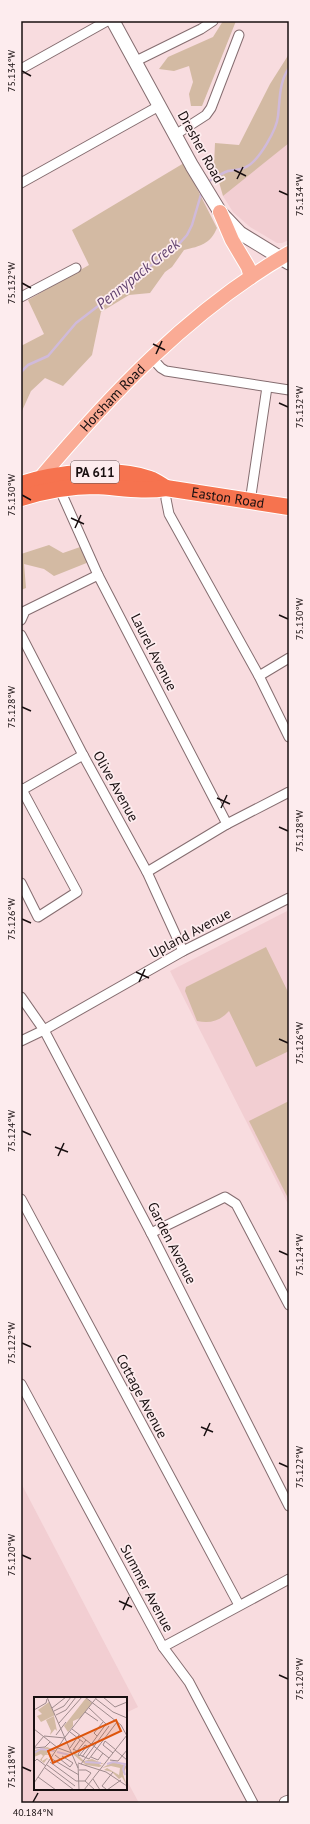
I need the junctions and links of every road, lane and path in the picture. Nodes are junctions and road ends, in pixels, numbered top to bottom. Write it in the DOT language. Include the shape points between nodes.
graph roads {
  1 [pos="107,21"];
  2 [pos="113,21"];
  3 [pos="213,21"];
  4 [pos="239,35"];
  5 [pos="134,62"];
  6 [pos="21,69"];
  7 [pos="159,106"];
  8 [pos="175,135"];
  9 [pos="21,183"];
  10 [pos="218,209"];
  11 [pos="286,258"];
  12 [pos="76,268"];
  13 [pos="251,277"];
  14 [pos="21,297"];
  15 [pos="152,357"];
  16 [pos="267,387"];
  17 [pos="289,390"];
  18 [pos="41,478"];
  19 [pos="166,488"];
  20 [pos="60,490"];
  21 [pos="22,493"];
  22 [pos="250,502"];
  23 [pos="289,507"];
  24 [pos="98,575"];
  25 [pos="21,620"];
  26 [pos="21,635"];
  27 [pos="289,658"];
  28 [pos="259,676"];
  29 [pos="289,737"];
  30 [pos="83,755"];
  31 [pos="22,789"];
  32 [pos="289,792"];
  33 [pos="226,824"];
  34 [pos="147,872"];
  35 [pos="21,883"];
  36 [pos="289,898"];
  37 [pos="183,951"];
  38 [pos="21,997"];
  39 [pos="44,1030"];
  40 [pos="21,1040"];
  41 [pos="21,1199"];
  42 [pos="151,1233"];
  43 [pos="289,1305"];
  44 [pos="21,1384"];
  45 [pos="289,1506"];
  46 [pos="289,1579"];
  47 [pos="239,1605"];
  48 [pos="163,1647"];
  49 [pos="289,1802"];
  50 [pos="254,1803"];
  51 [pos="286,1803"];
  1 -- 6 [label="street"];
  2 -- 5 [label="main road, Dresher Road"];
  3 -- 5 [label="street"];
  4 -- 8 [label="street" via="211,108 206,115"];
  5 -- 7 [label="main road, Dresher Road"];
  7 -- 8 [label="main road, Dresher Road"];
  7 -- 9 [label="street"];
  8 -- 10 [label="main road, Dresher Road"];
  10 -- 11 [label="main road, Dresher Road" via="240,233"];
  10 -- 13 [label="main road"];
  11 -- 13 [label="main road, Horsham Road"];
  12 -- 14 [label="street"];
  13 -- 15 [label="main road, Horsham Road" via="215,303"];
  15 -- 16 [label="street" via="166,371"];
  15 -- 18 [label="main road, Horsham Road"];
  16 -- 17 [label="street"];
  16 -- 22 [label="street"];
  18 -- 19 [label="highway, Easton Road / PA 611" via="97,472 126,474 150,479"];
  18 -- 21 [label="highway, Easton Road / PA 611"];
  19 -- 20 [label="highway, Easton Road / PA 611" via="149,491 93,486"];
  19 -- 22 [label="highway, Easton Road / PA 611"];
  19 -- 28 [label="street" via="169,514"];
  20 -- 21 [label="highway, Easton Road / PA 611"];
  20 -- 24 [label="street, Laurel Avenue"];
  22 -- 23 [label="highway, Easton Road / PA 611"];
  24 -- 25 [label="street" via="25,612"];
  24 -- 33 [label="street, Laurel Avenue"];
  26 -- 30 [label="street, Olive Avenue"];
  27 -- 28 [label="street"];
  28 -- 29 [label="street"];
  30 -- 31 [label="street"];
  30 -- 34 [label="street, Olive Avenue"];
  31 -- 35 [label="street" via="77,892 38,917"];
  32 -- 33 [label="street"];
  33 -- 34 [label="street"];
  34 -- 37 [label="street, Olive Avenue"];
  36 -- 37 [label="street, Upland Avenue"];
  37 -- 39 [label="street, Upland Avenue"];
  38 -- 39 [label="street, Garden Avenue"];
  39 -- 40 [label="street, Upland Avenue"];
  39 -- 42 [label="street, Garden Avenue"];
  41 -- 47 [label="street, Cottage Avenue"];
  42 -- 43 [label="street" via="225,1197 231,1200 236,1204"];
  42 -- 45 [label="street, Garden Avenue"];
  44 -- 48 [label="street, Summer Avenue"];
  46 -- 47 [label="street"];
  47 -- 48 [label="street"];
  48 -- 50 [label="street, Summer Avenue" via="189,1682"];
  49 -- 51 [label="main road"];
}
